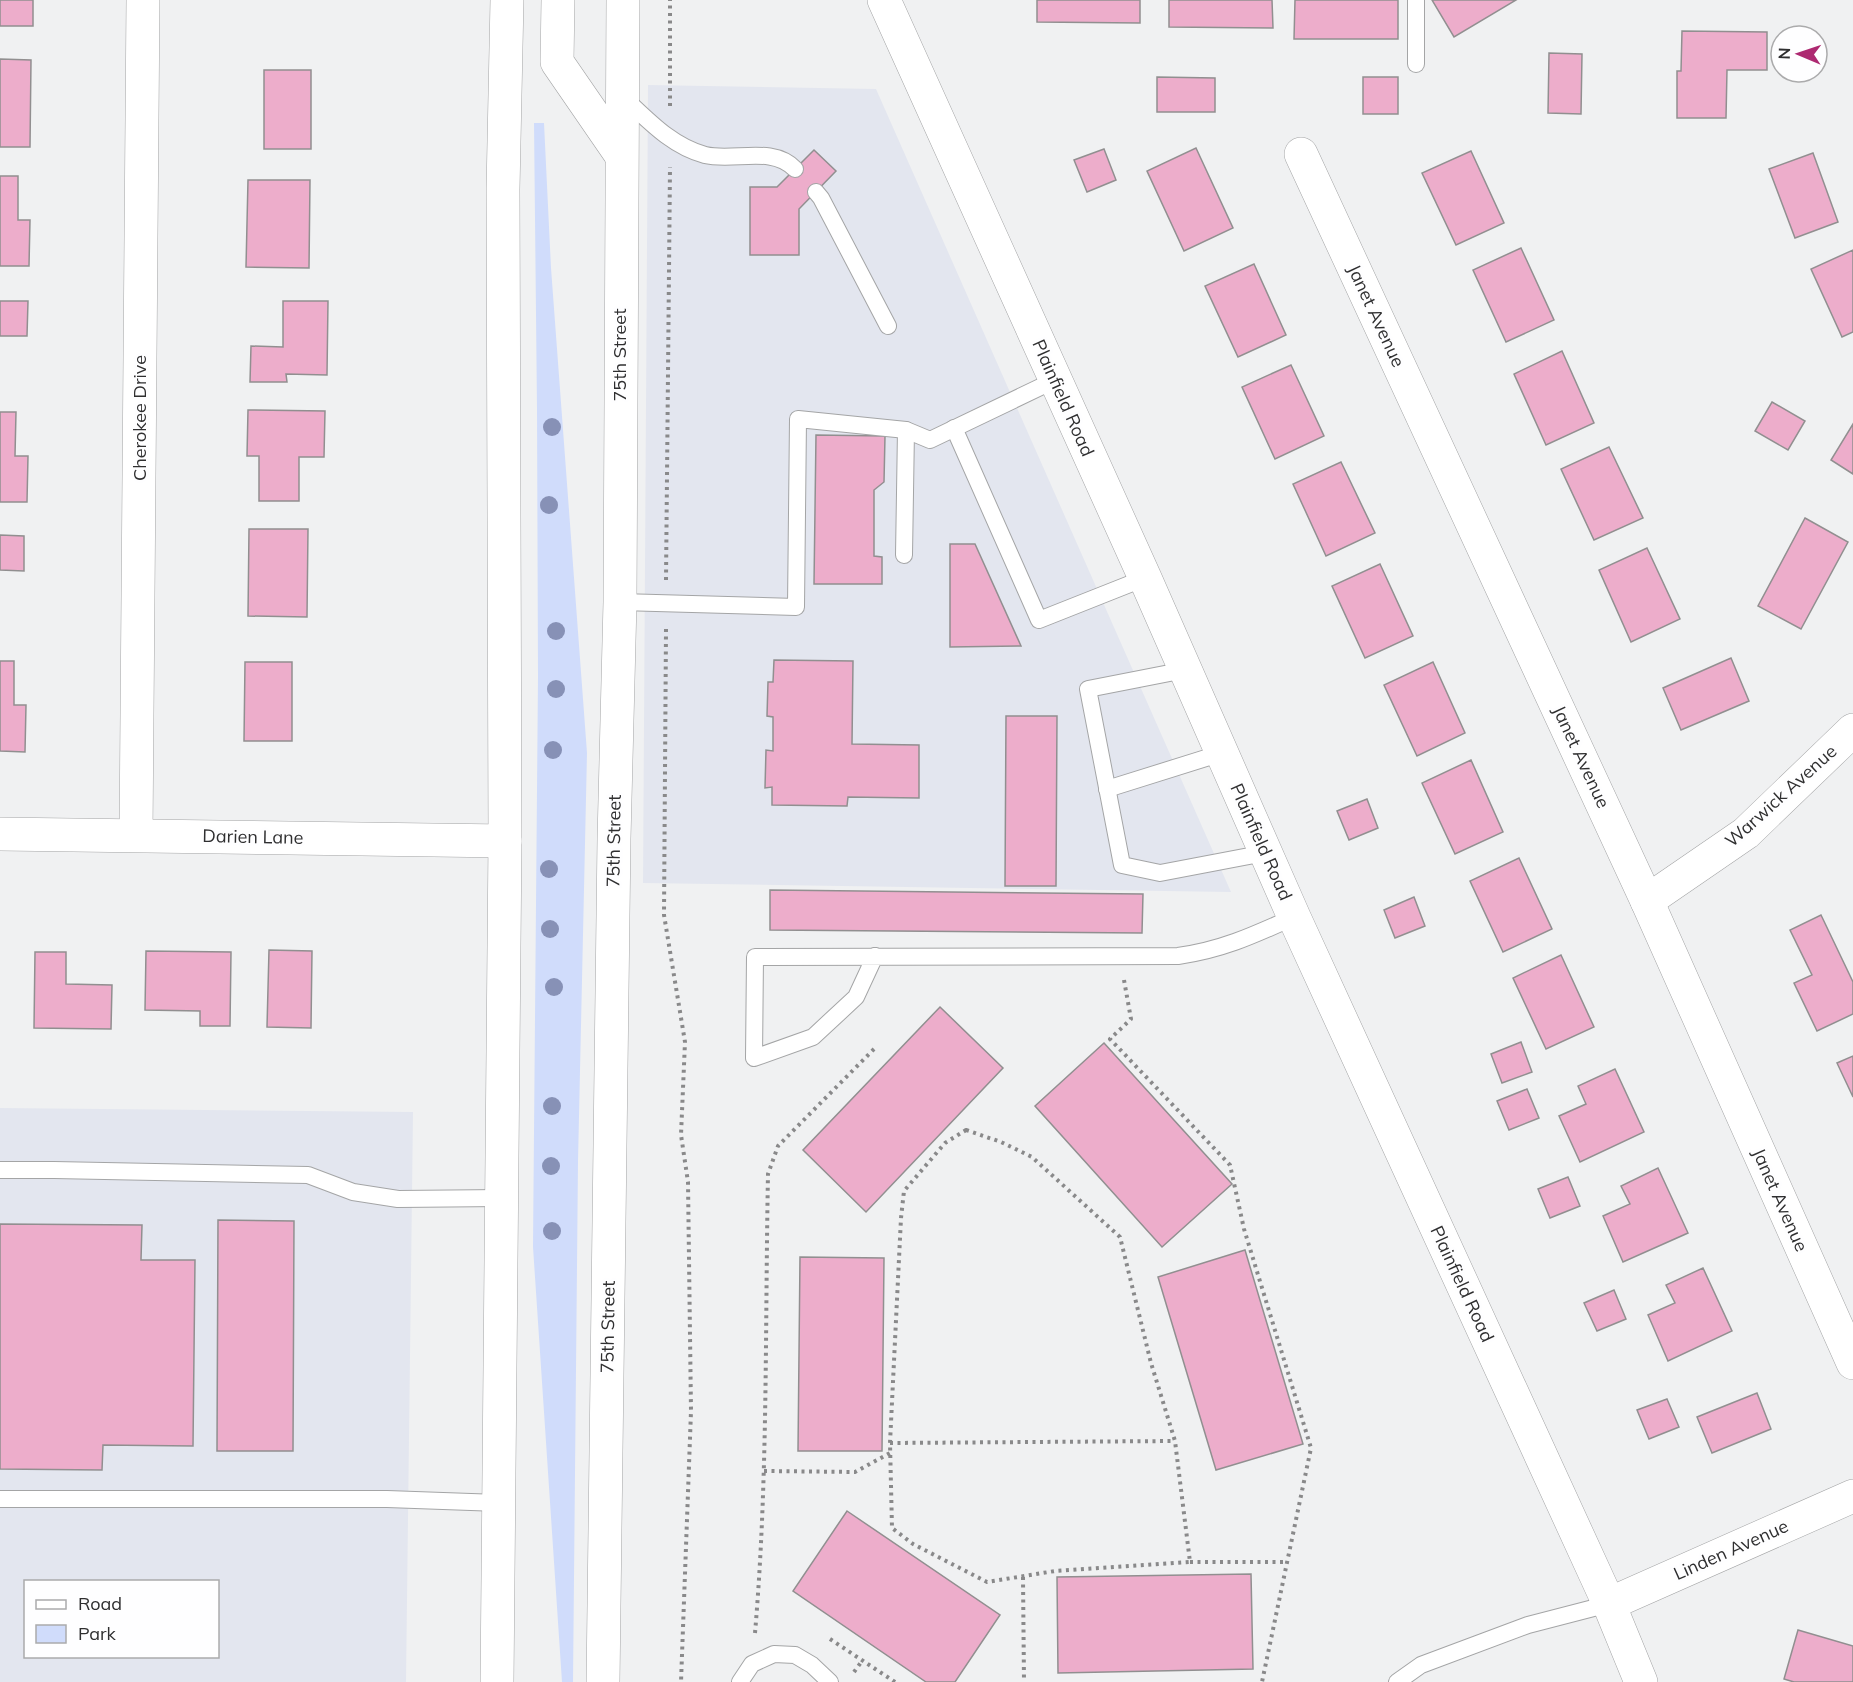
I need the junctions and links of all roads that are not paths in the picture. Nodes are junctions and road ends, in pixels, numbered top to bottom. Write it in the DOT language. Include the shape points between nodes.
graph roads {
  1 [pos="143,0"];
  2 [pos="507,0"];
  3 [pos="558,0"];
  4 [pos="623,0"];
  5 [pos="884,0"];
  6 [pos="1416,0"];
  7 [pos="1416,64"];
  8 [pos="622,95"];
  9 [pos="1301,154"];
  10 [pos="621,155"];
  11 [pos="795,170"];
  12 [pos="816,192"];
  13 [pos="888,326"];
  14 [pos="1055,380"];
  15 [pos="954,428"];
  16 [pos="906,430"];
  17 [pos="904,555"];
  18 [pos="1145,578"];
  19 [pos="620,602"];
  20 [pos="1185,670"];
  21 [pos="1853,730"];
  22 [pos="1222,753"];
  23 [pos="1107,789"];
  24 [pos="0,834"];
  25 [pos="136,835"];
  26 [pos="505,841"];
  27 [pos="1265,853"];
  28 [pos="1647,901"];
  29 [pos="1294,917"];
  30 [pos="875,956"];
  31 [pos="0,1170"];
  32 [pos="502,1198"];
  33 [pos="1853,1363"];
  34 [pos="1853,1496"];
  35 [pos="0,1499"];
  36 [pos="499,1503"];
  37 [pos="1609,1604"];
  38 [pos="497,1682"];
  39 [pos="603,1682"];
  40 [pos="740,1682"];
  41 [pos="830,1682"];
  42 [pos="1397,1682"];
  43 [pos="1641,1682"];
  1 -- 25 [label="main road, Cherokee Drive"];
  2 -- 26 [label="main road"];
  3 -- 10 [label="main road" via="557,62"];
  4 -- 8 [label="main road, 75th Street"];
  5 -- 14 [label="main road, Plainfield Road"];
  6 -- 7 [label="lane"];
  8 -- 10 [label="main road, 75th Street"];
  8 -- 11 [label="lane" via="669,139 690,149 707,155 774,156"];
  9 -- 28 [label="main road, Janet Avenue"];
  10 -- 19 [label="main road, 75th Street"];
  12 -- 13 [label="lane"];
  14 -- 15 [label="lane"];
  14 -- 18 [label="main road, Plainfield Road"];
  15 -- 16 [label="lane" via="930,440"];
  15 -- 18 [label="lane" via="1039,620"];
  16 -- 17 [label="lane"];
  16 -- 19 [label="lane" via="798,419 796,607"];
  18 -- 20 [label="main road, Plainfield Road"];
  19 -- 39 [label="main road, 75th Street"];
  20 -- 22 [label="main road, Plainfield Road"];
  20 -- 23 [label="lane" via="1088,689"];
  21 -- 28 [label="main road, Warwick Avenue" via="1746,832"];
  22 -- 23 [label="lane"];
  22 -- 27 [label="main road, Plainfield Road"];
  23 -- 27 [label="lane" via="1122,865 1160,873"];
  24 -- 25 [label="main road, Darien Lane"];
  25 -- 26 [label="main road, Darien Lane"];
  26 -- 32 [label="main road"];
  27 -- 29 [label="main road, Plainfield Road"];
  28 -- 33 [label="main road, Janet Avenue"];
  29 -- 30 [label="lane" via="1233,944 1178,956"];
  29 -- 37 [label="main road, Plainfield Road"];
  30 -- 30 [label="lane" via="856,997 813,1037 754,1058 755,957"];
  31 -- 32 [label="lane" via="308,1176 353,1191 398,1199"];
  32 -- 36 [label="main road"];
  34 -- 37 [label="main road, Linden Avenue"];
  35 -- 36 [label="lane" via="387,1499"];
  36 -- 38 [label="main road"];
  37 -- 42 [label="lane" via="1528,1625 1421,1665"];
  37 -- 43 [label="main road, Plainfield Road"];
  40 -- 41 [label="lane" via="752,1664 774,1654 795,1655"];
}
